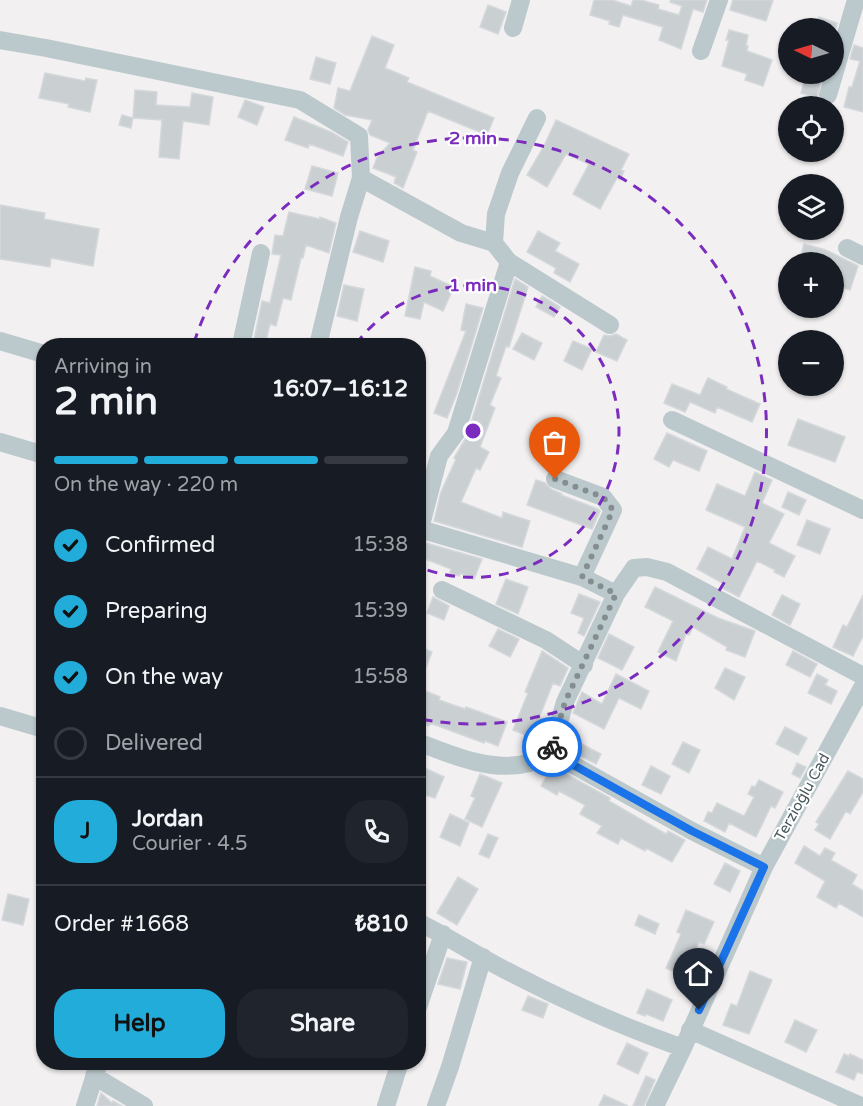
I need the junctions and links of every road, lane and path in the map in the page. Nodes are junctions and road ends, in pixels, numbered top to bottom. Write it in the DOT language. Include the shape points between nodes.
graph roads {
  1 [pos="521,0"];
  2 [pos="719,0"];
  3 [pos="856,0"];
  4 [pos="513,28"];
  5 [pos="0,40"];
  6 [pos="701,51"];
  7 [pos="828,94"];
  8 [pos="537,118"];
  9 [pos="361,178"];
  10 [pos="494,243"];
  11 [pos="261,253"];
  12 [pos="509,262"];
  13 [pos="610,325"];
  14 [pos="243,338"];
  15 [pos="320,338"];
  16 [pos="0,341"];
  17 [pos="36,352"];
  18 [pos="672,420"];
  19 [pos="0,442"];
  20 [pos="36,453"];
  21 [pos="555,479"];
  22 [pos="426,506"];
  23 [pos="863,510"];
  24 [pos="426,531"];
  25 [pos="582,577"];
  26 [pos="442,590"];
  27 [pos="616,594"];
  28 [pos="584,665"];
  29 [pos="863,676"];
  30 [pos="863,686"];
  31 [pos="0,716"];
  32 [pos="36,727"];
  33 [pos="426,745"];
  34 [pos="550,752"];
  35 [pos="764,867"];
  36 [pos="426,926"];
  37 [pos="443,934"];
  38 [pos="483,957"];
  39 [pos="426,984"];
  40 [pos="690,1030"];
  41 [pos="683,1048"];
  42 [pos="96,1070"];
  43 [pos="97,1070"];
  44 [pos="397,1070"];
  45 [pos="862,1105"];
  46 [pos="85,1106"];
  47 [pos="144,1106"];
  48 [pos="386,1106"];
  49 [pos="436,1106"];
  50 [pos="655,1106"];
  1 -- 4 [label="street"];
  2 -- 6 [label="street"];
  3 -- 7 [label="street"];
  5 -- 9 [label="street" via="300,100 359,136"];
  8 -- 10 [label="street" via="499,203"];
  9 -- 10 [label="street" via="460,233"];
  9 -- 15 [label="street"];
  10 -- 12 [label="street"];
  11 -- 14 [label="street"];
  12 -- 13 [label="street"];
  12 -- 22 [label="street" via="456,433 439,456"];
  16 -- 17 [label="street"];
  18 -- 23 [label="street"];
  19 -- 20 [label="street"];
  21 -- 25 [label="street" via="603,497 613,510"];
  24 -- 25 [label="street"];
  25 -- 27 [label="street"];
  26 -- 28 [label="street" via="546,640"];
  27 -- 28 [label="street"];
  27 -- 29 [label="street" via="634,568 667,572"];
  28 -- 34 [label="street" via="565,702"];
  30 -- 35 [label="street, Terzioğlu Cad"];
  31 -- 32 [label="street"];
  33 -- 34 [label="street" via="461,759 510,766 531,763"];
  34 -- 35 [label="street"];
  35 -- 40 [label="street, Terzioğlu Cad"];
  36 -- 37 [label="street"];
  37 -- 38 [label="street"];
  37 -- 39 [label="street"];
  38 -- 41 [label="street" via="627,1027"];
  38 -- 49 [label="street"];
  40 -- 41 [label="street, Terzioğlu Cad"];
  40 -- 45 [label="street"];
  41 -- 50 [label="street, Terzioğlu Cad"];
  42 -- 46 [label="street"];
  43 -- 47 [label="street"];
  44 -- 48 [label="street"];
}
